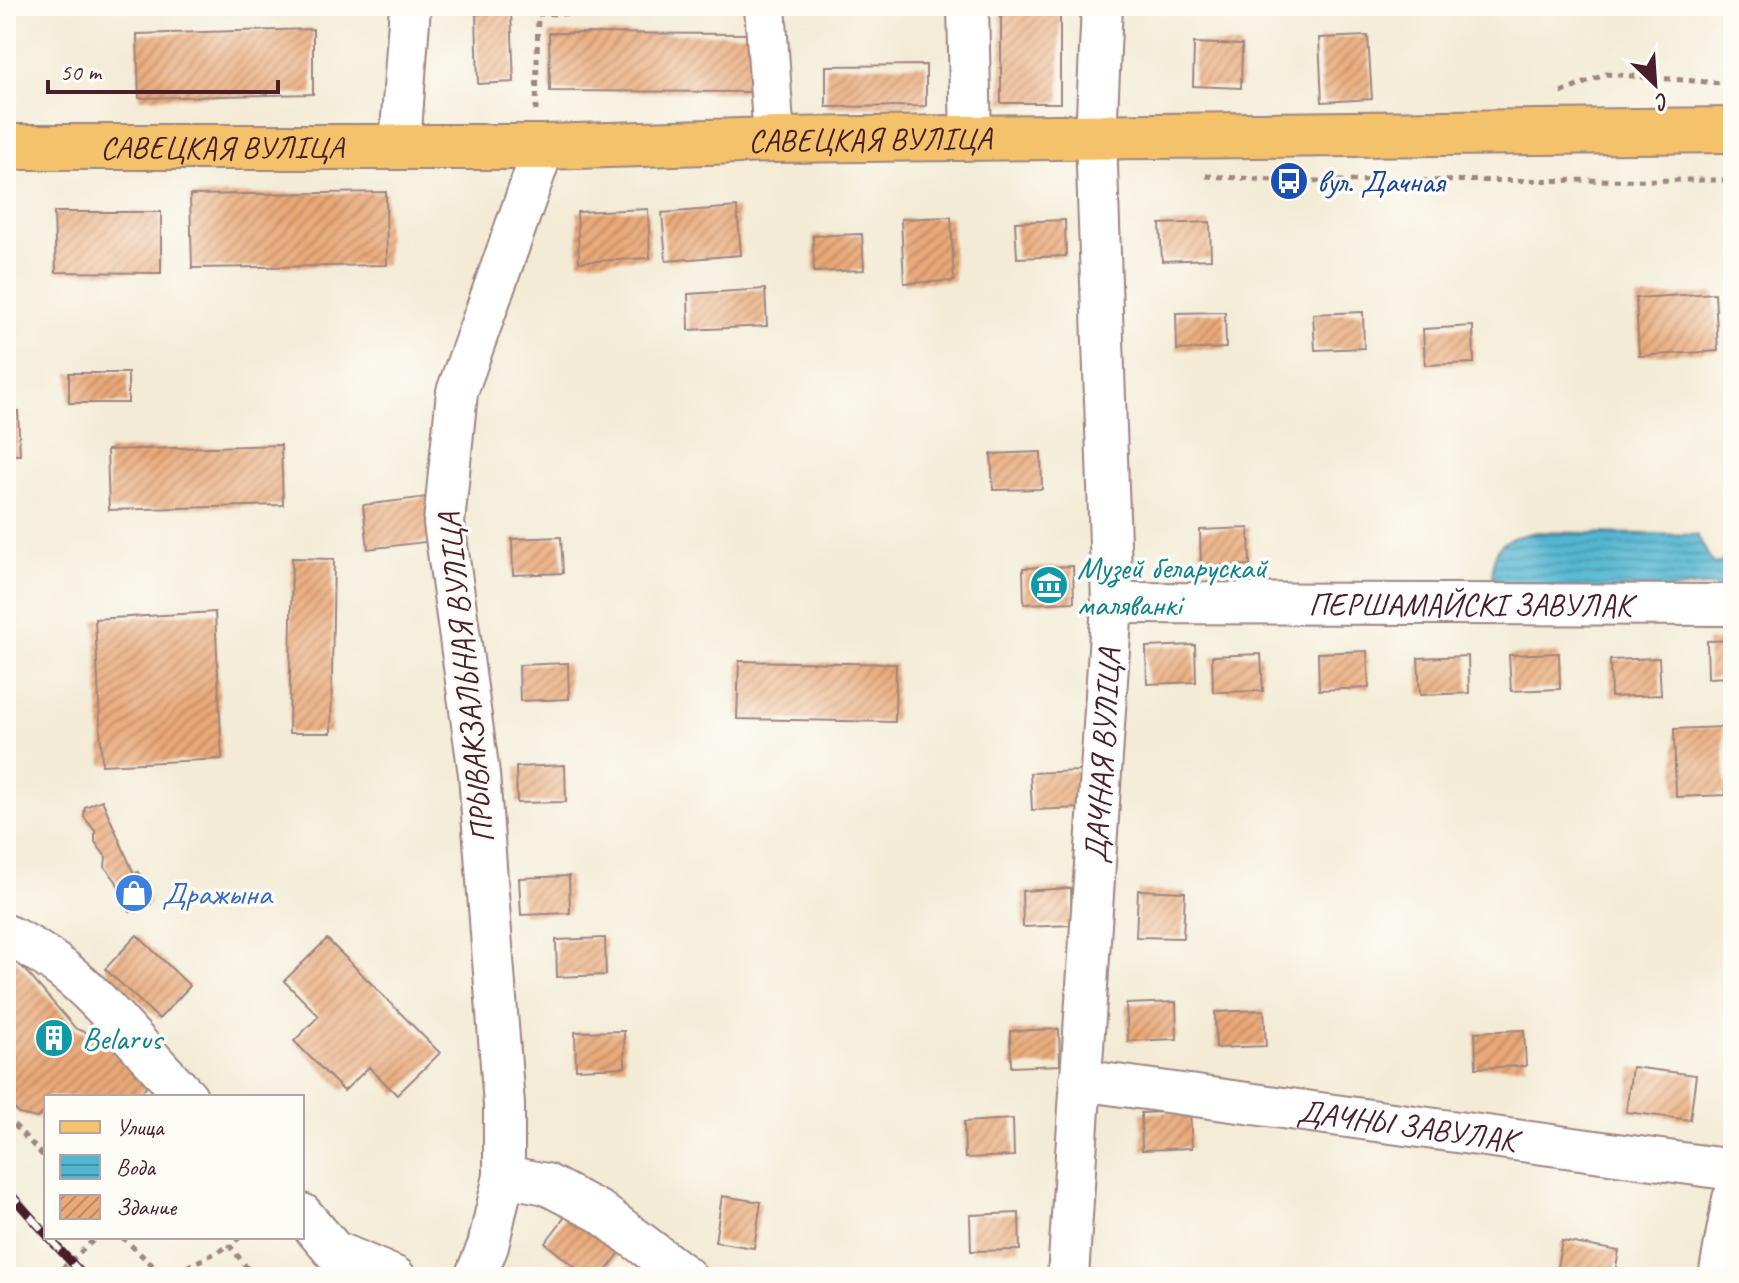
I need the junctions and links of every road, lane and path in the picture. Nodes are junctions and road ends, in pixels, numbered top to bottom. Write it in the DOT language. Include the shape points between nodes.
graph roads {
  1 [pos="410,6"];
  2 [pos="968,6"];
  3 [pos="1102,6"];
  4 [pos="765,8"];
  5 [pos="1733,130"];
  6 [pos="540,131"];
  7 [pos="1096,137"];
  8 [pos="971,138"];
  9 [pos="774,140"];
  10 [pos="400,145"];
  11 [pos="6,147"];
  12 [pos="1112,603"];
  13 [pos="1733,605"];
  14 [pos="6,935"];
  15 [pos="1080,1080"];
  16 [pos="185,1095"];
  17 [pos="6,1116"];
  18 [pos="44,1157"];
  19 [pos="1733,1170"];
  20 [pos="504,1176"];
  21 [pos="1733,1199"];
  22 [pos="304,1216"];
  23 [pos="95,1239"];
  24 [pos="124,1239"];
  25 [pos="238,1239"];
  26 [pos="230,1246"];
  27 [pos="53,1277"];
  28 [pos="165,1277"];
  29 [pos="254,1277"];
  30 [pos="395,1277"];
  31 [pos="475,1277"];
  32 [pos="686,1277"];
  33 [pos="1068,1277"];
  34 [pos="1719,1277"];
  1 -- 10 [label="street"];
  2 -- 8 [label="street"];
  3 -- 7 [label="street, ДАЧНАЯ ВУЛІЦА"];
  4 -- 6 [label="path" via="538,14"];
  4 -- 9 [label="street"];
  5 -- 7 [label="main road, САВЕЦКАЯ ВУЛІЦА"];
  6 -- 9 [label="main road, САВЕЦКАЯ ВУЛІЦА"];
  6 -- 10 [label="main road, САВЕЦКАЯ ВУЛІЦА"];
  6 -- 20 [label="street, ПРЫВАКЗАЛЬНАЯ ВУЛІЦА" via="457,392 444,523 479,774 504,1105"];
  7 -- 8 [label="main road, САВЕЦКАЯ ВУЛІЦА"];
  7 -- 12 [label="street, ДАЧНАЯ ВУЛІЦА"];
  8 -- 9 [label="main road, САВЕЦКАЯ ВУЛІЦА"];
  10 -- 11 [label="main road, САВЕЦКАЯ ВУЛІЦА"];
  12 -- 13 [label="street, ПЕРШАМАЙСКІ ЗАВУЛАК"];
  12 -- 15 [label="street, ДАЧНАЯ ВУЛІЦА"];
  14 -- 16 [label="street" via="74,975"];
  15 -- 19 [label="street, ДАЧНЫ ЗАВУЛАК"];
  15 -- 33 [label="street, ДАЧНАЯ ВУЛІЦА"];
  17 -- 18 [label="path"];
  20 -- 31 [label="street, ПРЫВАКЗАЛЬНАЯ ВУЛІЦА"];
  20 -- 32 [label="street" via="546,1184 600,1212"];
  21 -- 34 [label="street"];
  22 -- 30 [label="street" via="334,1251"];
  23 -- 27 [label="path"];
  24 -- 28 [label="path"];
  25 -- 26 [label="path"];
  26 -- 28 [label="path"];
  26 -- 29 [label="path"];
}
